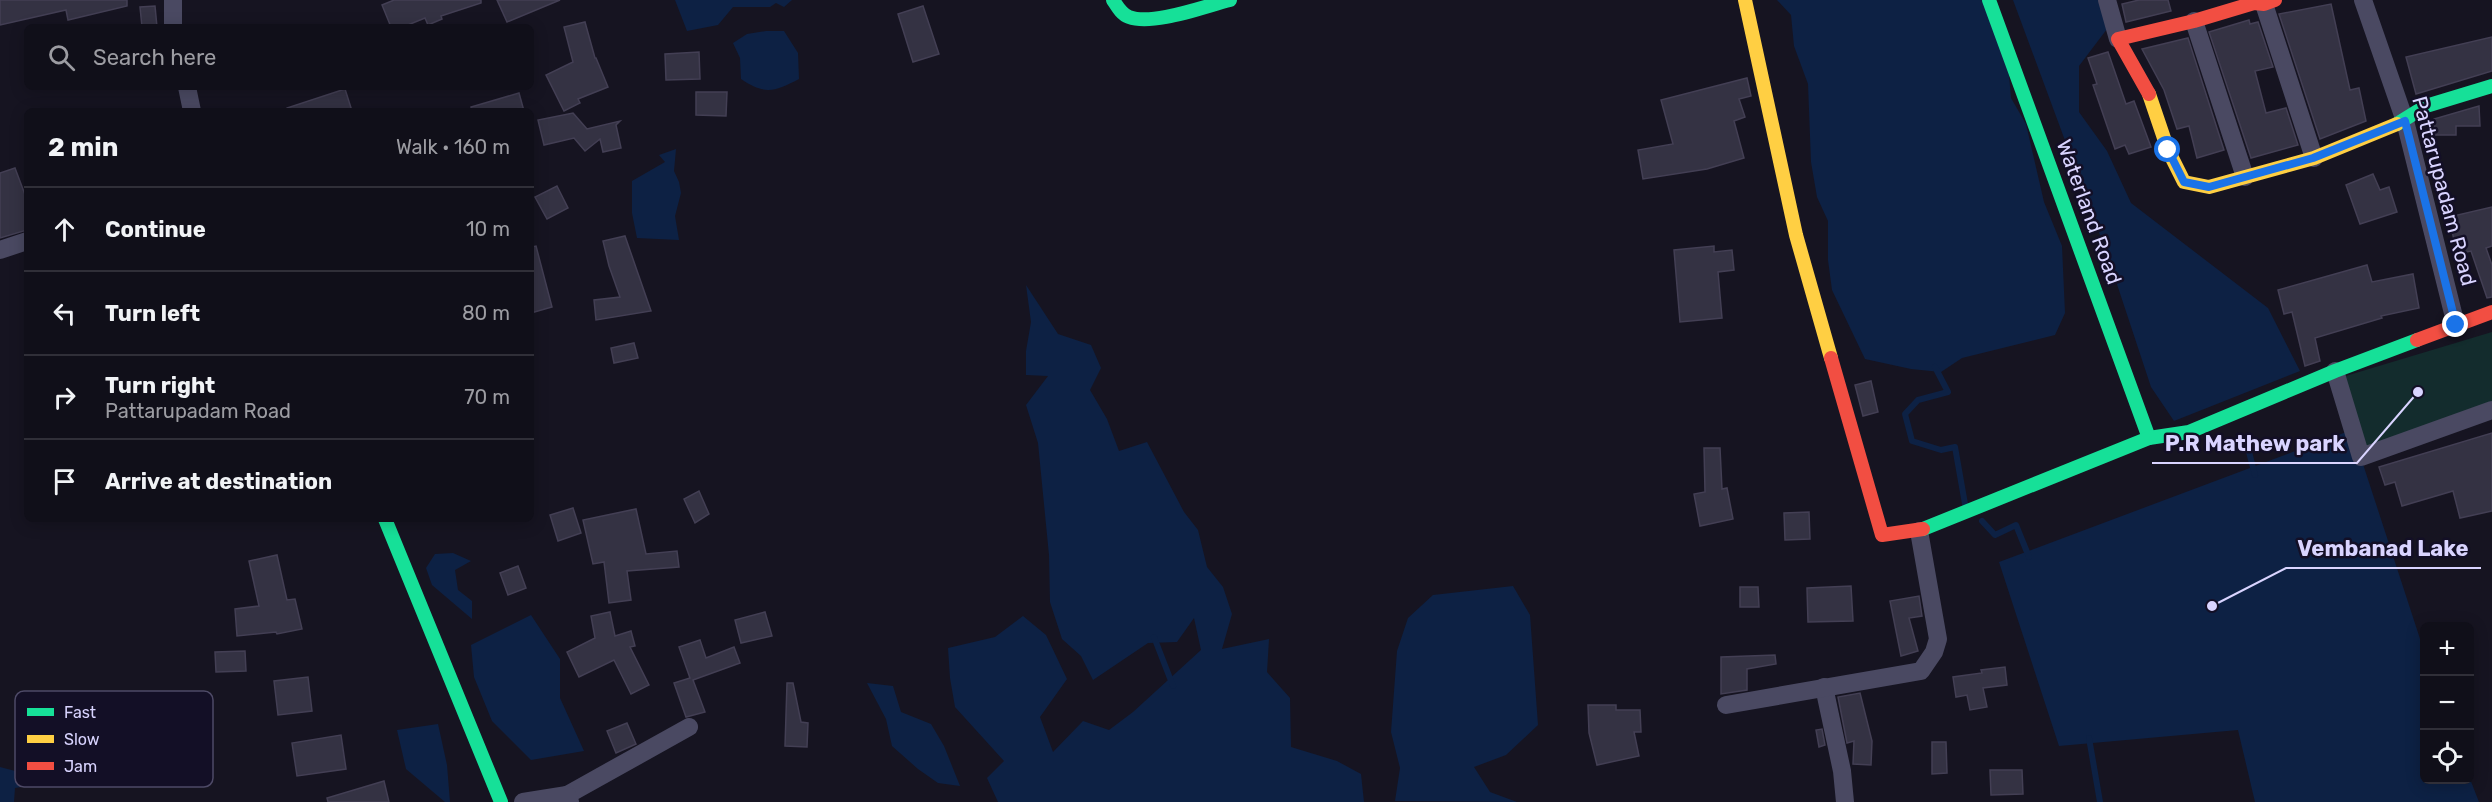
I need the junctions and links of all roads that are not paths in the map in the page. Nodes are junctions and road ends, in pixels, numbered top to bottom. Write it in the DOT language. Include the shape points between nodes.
graph roads {
  1 [pos="173,0"];
  2 [pos="1113,0"];
  3 [pos="1230,0"];
  4 [pos="1745,0"];
  5 [pos="1989,0"];
  6 [pos="2107,0"];
  7 [pos="2363,0"];
  8 [pos="2270,2"];
  9 [pos="2194,21"];
  10 [pos="173,24"];
  11 [pos="2118,39"];
  12 [pos="2492,86"];
  13 [pos="188,90"];
  14 [pos="191,108"];
  15 [pos="2405,121"];
  16 [pos="2313,158"];
  17 [pos="2245,177"];
  18 [pos="24,242"];
  19 [pos="0,250"];
  20 [pos="2492,312"];
  21 [pos="2456,325"];
  22 [pos="2334,371"];
  23 [pos="2492,410"];
  24 [pos="2149,438"];
  25 [pos="386,522"];
  26 [pos="1919,531"];
  27 [pos="1824,687"];
  28 [pos="1726,705"];
  29 [pos="689,727"];
  30 [pos="569,798"];
  31 [pos="501,802"];
  32 [pos="523,802"];
  33 [pos="1845,802"];
  1 -- 10 [label="street"];
  2 -- 3 [label="street" via="1130,17 1148,20"];
  4 -- 26 [label="street" via="1796,235 1882,535"];
  5 -- 24 [label="street, Waterland Road"];
  6 -- 11 [label="street"];
  7 -- 15 [label="street, Pattarupadam Road"];
  8 -- 9 [label="street"];
  8 -- 16 [label="street"];
  9 -- 11 [label="street"];
  9 -- 17 [label="street"];
  11 -- 17 [label="street" via="2150,95 2168,150 2184,182 2209,187"];
  12 -- 15 [label="street" via="2426,106"];
  13 -- 14 [label="street"];
  15 -- 16 [label="street"];
  15 -- 21 [label="street, Pattarupadam Road"];
  16 -- 17 [label="street"];
  18 -- 19 [label="street"];
  20 -- 21 [label="street"];
  21 -- 22 [label="street"];
  22 -- 23 [label="street" via="2361,458"];
  22 -- 24 [label="street" via="2189,432"];
  24 -- 26 [label="street"];
  25 -- 31 [label="street"];
  26 -- 27 [label="street" via="1938,639 1934,652 1921,671"];
  27 -- 28 [label="street"];
  27 -- 33 [label="street"];
  29 -- 30 [label="street"];
  30 -- 32 [label="street"];
}
